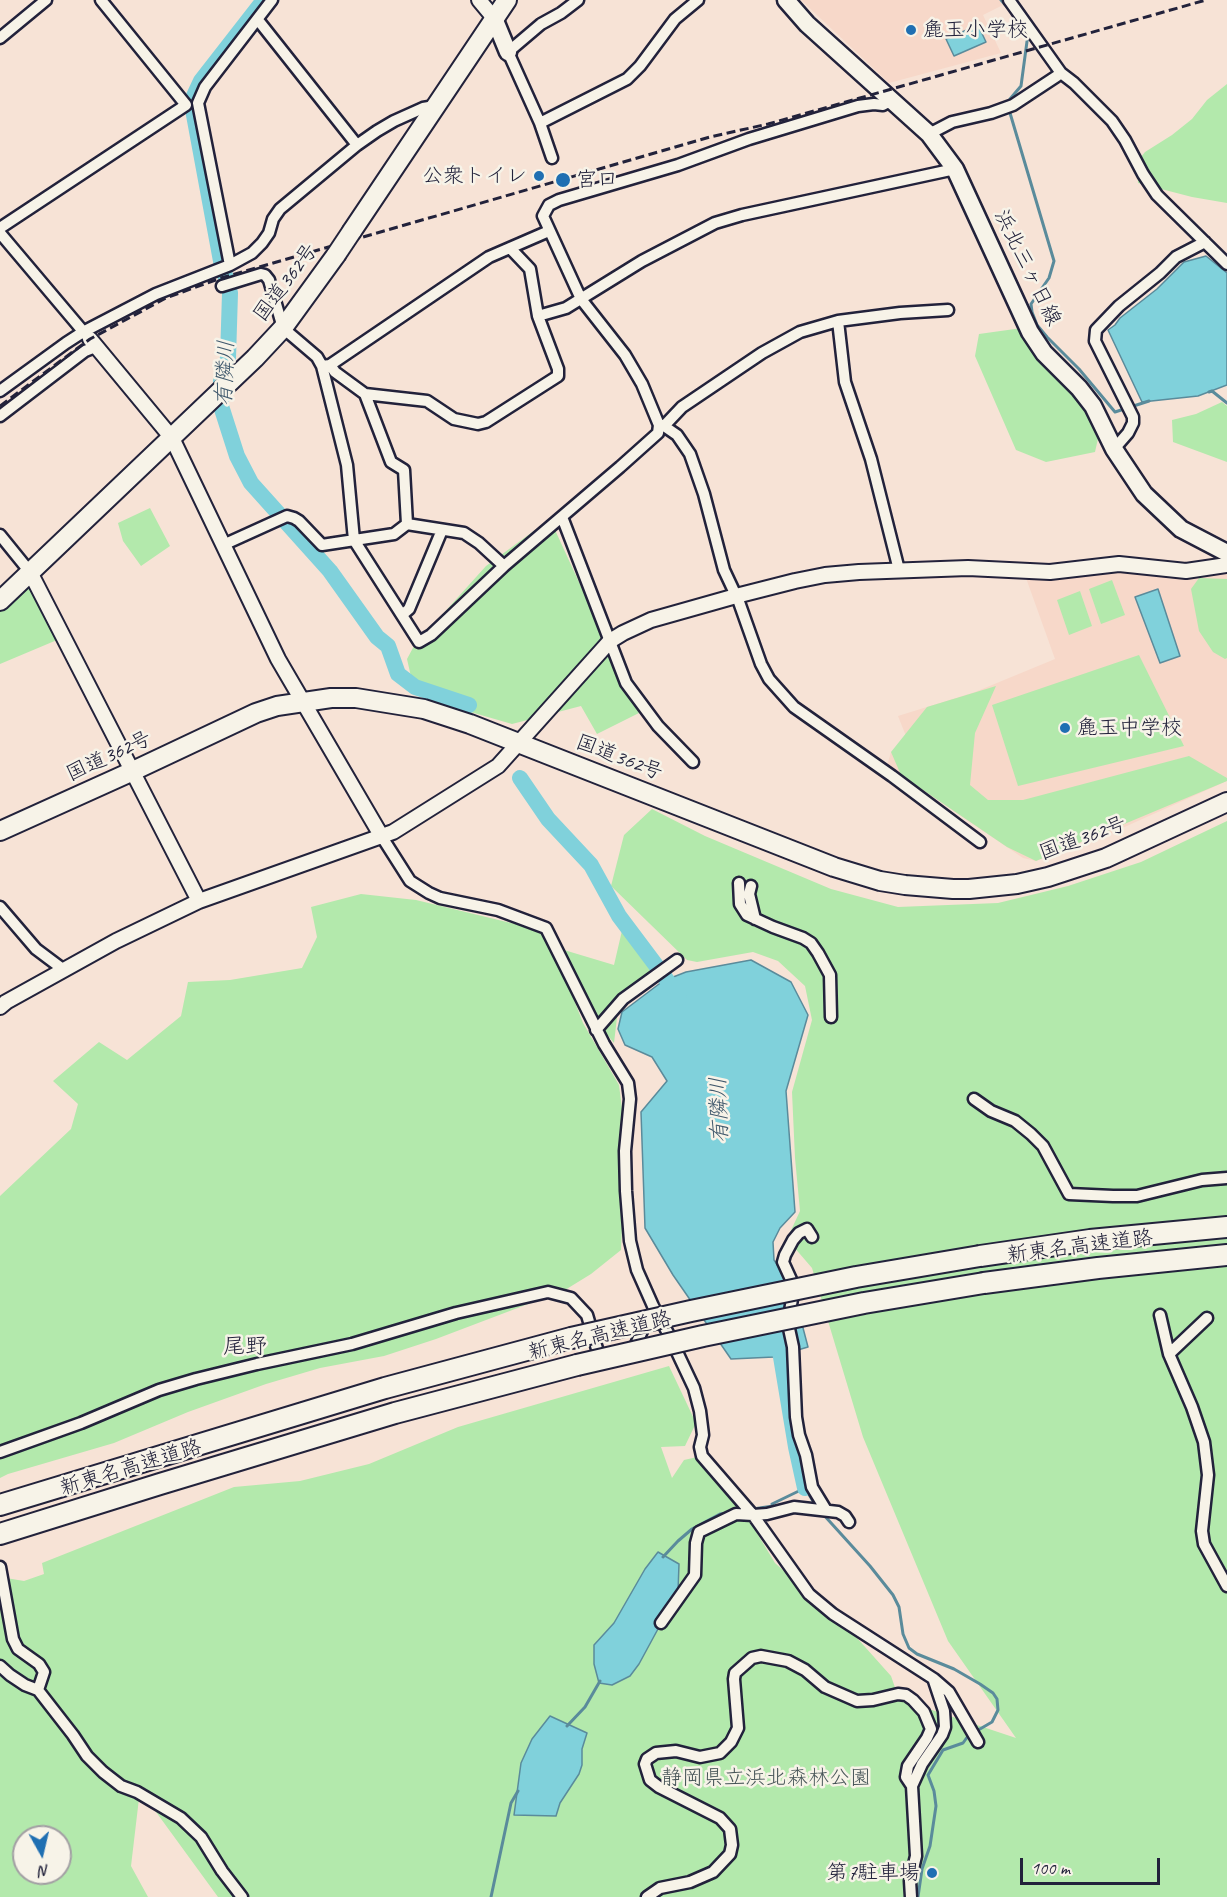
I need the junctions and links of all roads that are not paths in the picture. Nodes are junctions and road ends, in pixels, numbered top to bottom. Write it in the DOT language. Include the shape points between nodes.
graph roads {
  1 [pos="46,0"];
  2 [pos="100,0"];
  3 [pos="272,0"];
  4 [pos="479,0"];
  5 [pos="507,0"];
  6 [pos="578,0"];
  7 [pos="698,0"];
  8 [pos="786,0"];
  9 [pos="1015,2"];
  10 [pos="494,18"];
  11 [pos="258,20"];
  12 [pos="0,38"];
  13 [pos="508,52"];
  14 [pos="1061,73"];
  15 [pos="892,100"];
  16 [pos="191,103"];
  17 [pos="435,106"];
  18 [pos="540,123"];
  19 [pos="929,134"];
  20 [pos="357,146"];
  21 [pos="552,158"];
  22 [pos="955,170"];
  23 [pos="0,228"];
  24 [pos="549,231"];
  25 [pos="0,233"];
  26 [pos="1205,242"];
  27 [pos="510,248"];
  28 [pos="1227,264"];
  29 [pos="230,265"];
  30 [pos="228,284"];
  31 [pos="581,299"];
  32 [pos="948,310"];
  33 [pos="538,316"];
  34 [pos="838,321"];
  35 [pos="283,328"];
  36 [pos="89,339"];
  37 [pos="326,366"];
  38 [pos="0,391"];
  39 [pos="365,394"];
  40 [pos="0,416"];
  41 [pos="661,425"];
  42 [pos="172,438"];
  43 [pos="1114,448"];
  44 [pos="562,517"];
  45 [pos="407,524"];
  46 [pos="442,530"];
  47 [pos="0,535"];
  48 [pos="354,540"];
  49 [pos="223,545"];
  50 [pos="1227,553"];
  51 [pos="504,566"];
  52 [pos="1227,566"];
  53 [pos="899,570"];
  54 [pos="30,572"];
  55 [pos="736,596"];
  56 [pos="0,601"];
  57 [pos="402,615"];
  58 [pos="610,641"];
  59 [pos="303,701"];
  60 [pos="518,744"];
  61 [pos="693,762"];
  62 [pos="133,771"];
  63 [pos="1227,802"];
  64 [pos="0,831"];
  65 [pos="382,837"];
  66 [pos="980,842"];
  67 [pos="739,883"];
  68 [pos="751,886"];
  69 [pos="199,902"];
  70 [pos="0,907"];
  71 [pos="755,919"];
  72 [pos="677,960"];
  73 [pos="64,970"];
  74 [pos="0,1007"];
  75 [pos="831,1017"];
  76 [pos="596,1030"];
  77 [pos="974,1099"];
  78 [pos="1227,1178"];
  79 [pos="1227,1227"];
  80 [pos="812,1237"];
  81 [pos="1227,1255"];
  82 [pos="653,1306"];
  83 [pos="1160,1315"];
  84 [pos="1207,1318"];
  85 [pos="1169,1354"];
  86 [pos="0,1452"];
  87 [pos="0,1505"];
  88 [pos="822,1509"];
  89 [pos="750,1512"];
  90 [pos="849,1522"];
  91 [pos="0,1533"];
  92 [pos="0,1567"];
  93 [pos="1227,1586"];
  94 [pos="661,1623"];
  95 [pos="0,1666"];
  96 [pos="934,1679"];
  97 [pos="38,1690"];
  98 [pos="975,1737"];
  99 [pos="912,1786"];
  100 [pos="242,1897"];
  101 [pos="646,1897"];
  102 [pos="911,1897"];
  1 -- 12 [label="street"];
  2 -- 16 [label="street"];
  3 -- 11 [label="street"];
  4 -- 10 [label="street"];
  5 -- 10 [label="highway, 国道362号"];
  6 -- 13 [label="street"];
  7 -- 18 [label="street" via="675,19 627,79"];
  8 -- 15 [label="main road, 浜北三ヶ日線" via="807,24"];
  9 -- 14 [label="street"];
  10 -- 13 [label="main road"];
  10 -- 17 [label="highway, 国道362号"];
  11 -- 16 [label="street"];
  11 -- 20 [label="street"];
  13 -- 18 [label="street"];
  14 -- 19 [label="street" via="1008,106 952,122"];
  14 -- 26 [label="street" via="1112,121 1157,195"];
  15 -- 19 [label="main road, 浜北三ヶ日線"];
  15 -- 24 [label="street" via="883,105 858,106 559,200 549,205 543,216"];
  16 -- 23 [label="street"];
  16 -- 29 [label="street"];
  17 -- 20 [label="street" via="385,126"];
  17 -- 35 [label="highway, 国道362号, bridge"];
  18 -- 21 [label="street"];
  19 -- 22 [label="main road, 浜北三ヶ日線"];
  20 -- 29 [label="street" via="280,209 262,243"];
  22 -- 31 [label="street" via="715,223"];
  22 -- 43 [label="main road, 浜北三ヶ日線" via="1030,332 1093,406"];
  24 -- 27 [label="street"];
  24 -- 31 [label="street"];
  25 -- 36 [label="street"];
  26 -- 28 [label="street"];
  26 -- 43 [label="street" via="1176,257 1096,330 1095,341 1133,423"];
  27 -- 33 [label="street" via="530,269"];
  27 -- 37 [label="street" via="489,257"];
  29 -- 36 [label="street" via="156,294"];
  30 -- 35 [label="street" via="265,275"];
  31 -- 33 [label="street"];
  31 -- 41 [label="street" via="626,355"];
  32 -- 34 [label="street"];
  33 -- 39 [label="street" via="558,376 486,422 454,419 428,401"];
  34 -- 41 [label="street" via="800,332 762,353"];
  34 -- 53 [label="street" via="845,382 871,459"];
  35 -- 37 [label="street"];
  35 -- 42 [label="highway, 国道362号"];
  36 -- 38 [label="street"];
  36 -- 40 [label="street" via="85,351"];
  36 -- 42 [label="street"];
  37 -- 39 [label="street"];
  37 -- 48 [label="street" via="347,465"];
  39 -- 45 [label="street" via="391,462 404,470"];
  41 -- 44 [label="street" via="658,433"];
  41 -- 55 [label="street" via="677,435 690,454 724,570"];
  42 -- 49 [label="street"];
  42 -- 54 [label="highway, 国道362号"];
  43 -- 50 [label="main road, 浜北三ヶ日線" via="1144,494 1181,529"];
  44 -- 51 [label="street"];
  44 -- 58 [label="street"];
  45 -- 46 [label="street"];
  45 -- 48 [label="street" via="394,534"];
  46 -- 51 [label="street" via="464,533"];
  46 -- 57 [label="street" via="409,609"];
  47 -- 54 [label="street"];
  48 -- 49 [label="street" via="322,545 299,521 287,516"];
  48 -- 57 [label="street"];
  49 -- 59 [label="street" via="278,659"];
  51 -- 57 [label="street" via="419,642"];
  52 -- 53 [label="street" via="1186,571 1119,564 1050,572 992,568"];
  53 -- 55 [label="street" via="825,575"];
  54 -- 56 [label="highway, 国道362号"];
  54 -- 62 [label="street"];
  55 -- 58 [label="street" via="651,620"];
  55 -- 66 [label="street" via="761,664 794,707"];
  58 -- 60 [label="street"];
  58 -- 61 [label="street" via="626,683 652,719"];
  59 -- 60 [label="highway, 国道362号" via="356,698 413,706"];
  59 -- 62 [label="highway, 国道362号" via="256,713"];
  59 -- 65 [label="street"];
  60 -- 63 [label="highway, 国道362号" via="834,867 880,881 930,888 990,887 1048,877 1106,858"];
  60 -- 65 [label="street" via="498,766"];
  62 -- 64 [label="highway, 国道362号"];
  62 -- 69 [label="street"];
  65 -- 69 [label="street"];
  65 -- 76 [label="street" via="410,881 429,893 498,910 546,928"];
  67 -- 71 [label="street" via="742,909"];
  68 -- 71 [label="street" via="749,900"];
  69 -- 73 [label="street" via="142,927"];
  70 -- 73 [label="street" via="36,949"];
  71 -- 75 [label="street" via="803,938 814,948 830,975"];
  72 -- 76 [label="street" via="623,999"];
  73 -- 74 [label="street"];
  76 -- 82 [label="street" via="627,1083 630,1099 625,1171 630,1241 637,1270"];
  77 -- 78 [label="street" via="1031,1134 1070,1194 1137,1196"];
  79 -- 87 [label="highway, 新東名高速道路, bridge" via="1090,1240 980,1256 856,1277 571,1338 385,1388"];
  80 -- 88 [label="street" via="807,1229 799,1233 783,1262 794,1286 788,1324 793,1347 796,1417 812,1486"];
  81 -- 91 [label="highway, 新東名高速道路, bridge" via="984,1283 703,1336 395,1413"];
  82 -- 86 [label="street" via="627,1363 613,1366 600,1359 587,1314 571,1298 548,1292 159,1390"];
  82 -- 89 [label="street" via="694,1388 703,1435 702,1456"];
  83 -- 85 [label="street"];
  84 -- 85 [label="street"];
  85 -- 93 [label="street" via="1204,1442 1208,1475 1202,1532 1204,1544"];
  88 -- 89 [label="street" via="794,1507 767,1514"];
  88 -- 90 [label="street" via="838,1512"];
  89 -- 94 [label="street" via="736,1514 699,1532 695,1575"];
  89 -- 96 [label="street" via="809,1594 833,1614"];
  92 -- 97 [label="street" via="13,1639 18,1649 44,1672"];
  95 -- 97 [label="street" via="10,1676"];
  96 -- 98 [label="street" via="949,1692"];
  96 -- 99 [label="street" via="945,1727"];
  97 -- 100 [label="street" via="103,1772 181,1818 201,1837"];
  99 -- 101 [label="street" via="906,1777 908,1766 931,1729 924,1712 913,1700 898,1694 857,1701 825,1687 788,1661 752,1658 735,1673 738,1728 720,1753 700,1757 676,1751 656,1753 645,1764 650,1780 659,1787 720,1818 730,1829 730,1854 713,1872 660,1888"];
  99 -- 102 [label="street" via="916,1856"];
}
